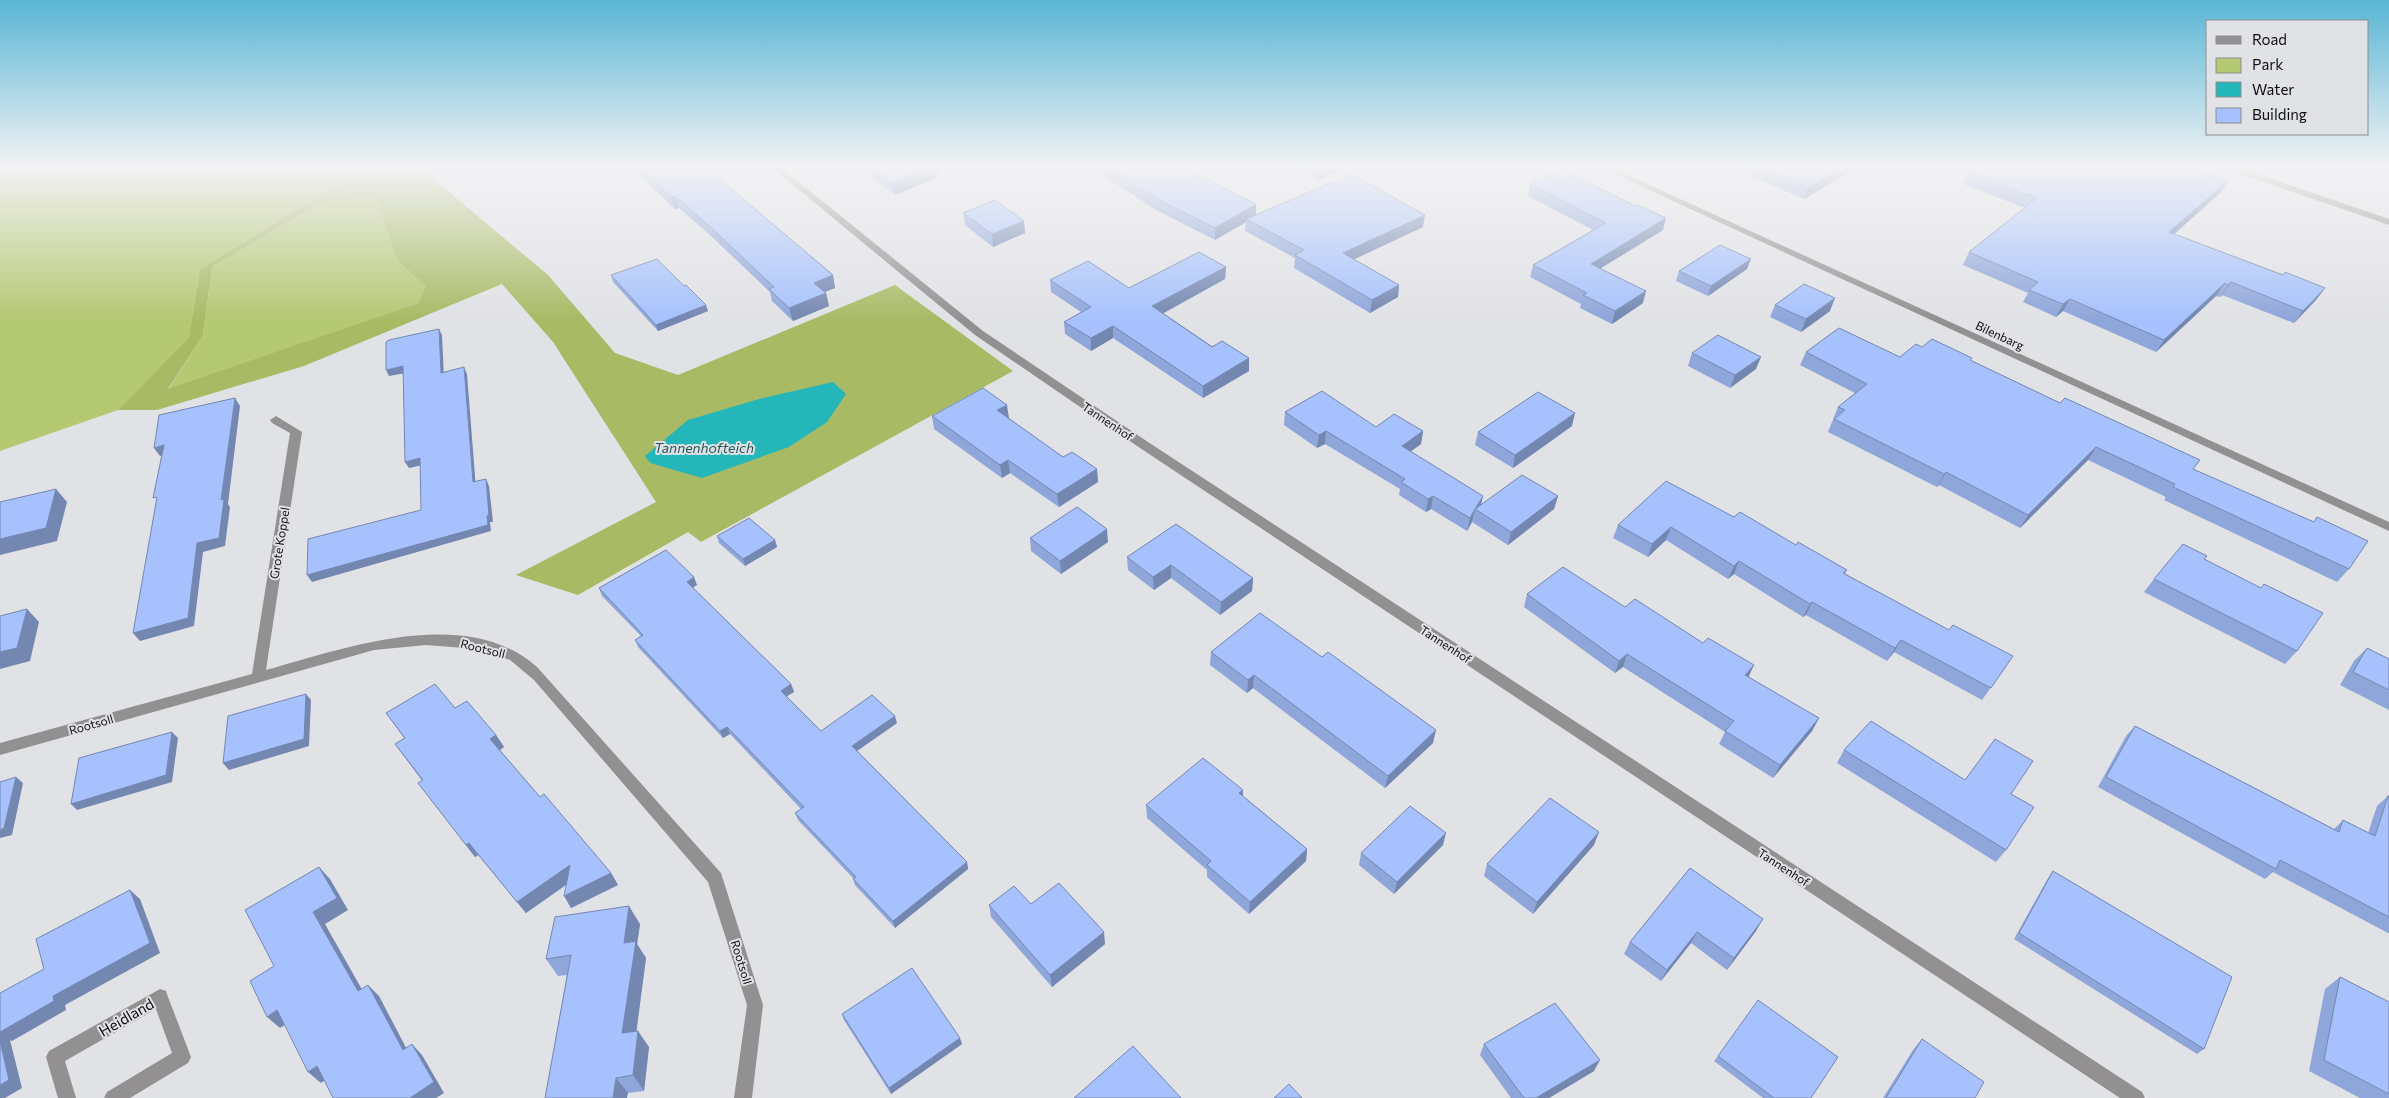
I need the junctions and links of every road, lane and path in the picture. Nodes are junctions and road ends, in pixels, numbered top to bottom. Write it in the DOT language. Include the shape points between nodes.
graph roads {
  1 [pos="837,217"];
  2 [pos="1713,217"];
  3 [pos="2375,217"];
  4 [pos="2389,222"];
  5 [pos="276,420"];
  6 [pos="2389,527"];
  7 [pos="258,676"];
  8 [pos="0,749"];
  9 [pos="68,1098"];
  10 [pos="113,1098"];
  11 [pos="743,1098"];
  12 [pos="2136,1098"];
  1 -- 12 [label="street, Tannenhof" via="979,333 1144,445"];
  2 -- 6 [label="street, Bilenbarg"];
  3 -- 4 [label="street"];
  5 -- 7 [label="street, Grote Koppel" via="296,432"];
  7 -- 8 [label="street, Rootsoll"];
  7 -- 11 [label="street, Rootsoll" via="374,645 434,638 480,644 513,655 540,676 715,878 755,1005"];
  9 -- 10 [label="street, Heidland" via="55,1057 160,997 182,1057"];
}
